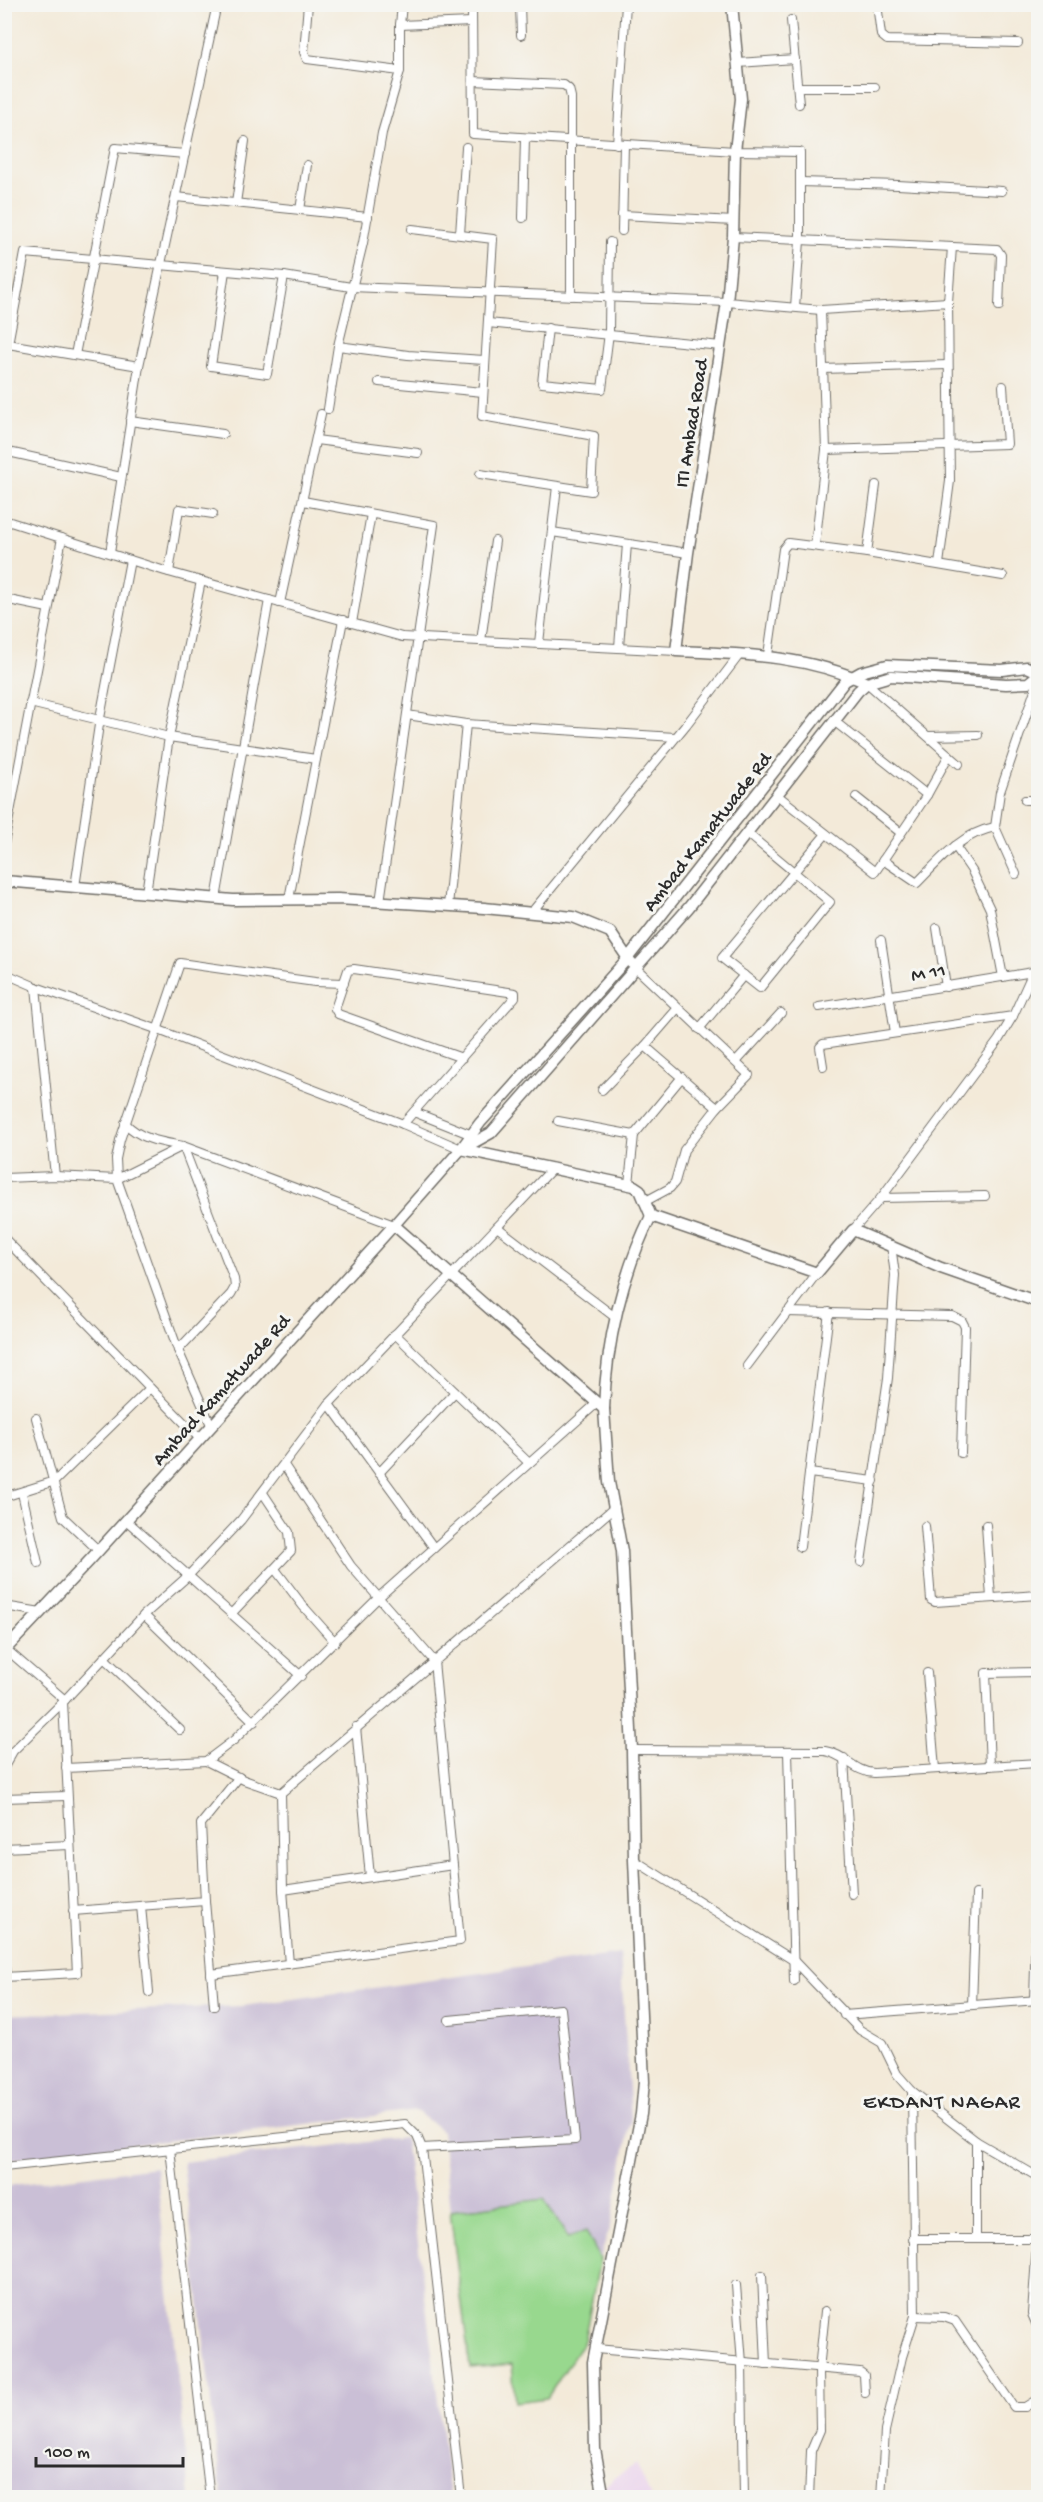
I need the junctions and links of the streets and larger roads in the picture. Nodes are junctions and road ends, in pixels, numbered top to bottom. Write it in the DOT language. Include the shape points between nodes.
graph roads {
  1 [pos="217,4"];
  2 [pos="308,4"];
  3 [pos="402,4"];
  4 [pos="472,4"];
  5 [pos="520,4"];
  6 [pos="626,4"];
  7 [pos="732,4"];
  8 [pos="878,4"];
  9 [pos="791,20"];
  10 [pos="472,22"];
  11 [pos="400,25"];
  12 [pos="521,35"];
  13 [pos="1018,43"];
  14 [pos="795,59"];
  15 [pos="738,63"];
  16 [pos="400,71"];
  17 [pos="472,81"];
  18 [pos="798,87"];
  19 [pos="875,87"];
  20 [pos="799,104"];
  21 [pos="525,138"];
  22 [pos="245,141"];
  23 [pos="571,141"];
  24 [pos="621,144"];
  25 [pos="466,147"];
  26 [pos="735,151"];
  27 [pos="185,154"];
  28 [pos="307,165"];
  29 [pos="801,182"];
  30 [pos="1002,192"];
  31 [pos="176,197"];
  32 [pos="236,203"];
  33 [pos="300,210"];
  34 [pos="622,215"];
  35 [pos="368,217"];
  36 [pos="523,218"];
  37 [pos="734,221"];
  38 [pos="412,229"];
  39 [pos="622,231"];
  40 [pos="460,234"];
  41 [pos="733,237"];
  42 [pos="800,241"];
  43 [pos="610,242"];
  44 [pos="952,247"];
  45 [pos="93,259"];
  46 [pos="162,265"];
  47 [pos="225,271"];
  48 [pos="284,276"];
  49 [pos="351,287"];
  50 [pos="490,292"];
  51 [pos="571,296"];
  52 [pos="610,297"];
  53 [pos="727,302"];
  54 [pos="948,302"];
  55 [pos="999,306"];
  56 [pos="795,307"];
  57 [pos="821,310"];
  58 [pos="488,323"];
  59 [pos="548,328"];
  60 [pos="609,333"];
  61 [pos="338,346"];
  62 [pos="721,346"];
  63 [pos="75,355"];
  64 [pos="484,360"];
  65 [pos="947,365"];
  66 [pos="139,366"];
  67 [pos="823,369"];
  68 [pos="379,382"];
  69 [pos="1003,386"];
  70 [pos="483,392"];
  71 [pos="130,421"];
  72 [pos="223,434"];
  73 [pos="316,440"];
  74 [pos="950,446"];
  75 [pos="826,450"];
  76 [pos="4,451"];
  77 [pos="418,453"];
  78 [pos="480,474"];
  79 [pos="122,477"];
  80 [pos="876,485"];
  81 [pos="557,486"];
  82 [pos="303,501"];
  83 [pos="213,514"];
  84 [pos="371,514"];
  85 [pos="4,520"];
  86 [pos="552,532"];
  87 [pos="62,538"];
  88 [pos="495,541"];
  89 [pos="627,544"];
  90 [pos="815,546"];
  91 [pos="110,553"];
  92 [pos="688,553"];
  93 [pos="867,553"];
  94 [pos="130,560"];
  95 [pos="939,564"];
  96 [pos="169,572"];
  97 [pos="1003,576"];
  98 [pos="201,581"];
  99 [pos="4,599"];
  100 [pos="269,600"];
  101 [pos="280,603"];
  102 [pos="48,608"];
  103 [pos="343,620"];
  104 [pos="352,623"];
  105 [pos="418,638"];
  106 [pos="481,641"];
  107 [pos="540,642"];
  108 [pos="619,647"];
  109 [pos="676,651"];
  110 [pos="740,654"];
  111 [pos="768,655"];
  112 [pos="897,671"];
  113 [pos="1038,674"];
  114 [pos="851,676"];
  115 [pos="1038,681"];
  116 [pos="867,683"];
  117 [pos="30,703"];
  118 [pos="407,715"];
  119 [pos="100,718"];
  120 [pos="834,721"];
  121 [pos="466,724"];
  122 [pos="978,735"];
  123 [pos="928,736"];
  124 [pos="169,737"];
  125 [pos="675,737"];
  126 [pos="244,747"];
  127 [pos="949,755"];
  128 [pos="316,759"];
  129 [pos="959,764"];
  130 [pos="777,795"];
  131 [pos="927,795"];
  132 [pos="856,797"];
  133 [pos="1026,800"];
  134 [pos="1038,800"];
  135 [pos="995,826"];
  136 [pos="747,833"];
  137 [pos="902,833"];
  138 [pos="826,834"];
  139 [pos="4,844"];
  140 [pos="955,846"];
  141 [pos="883,860"];
  142 [pos="795,873"];
  143 [pos="1016,874"];
  144 [pos="4,881"];
  145 [pos="75,887"];
  146 [pos="146,893"];
  147 [pos="216,898"];
  148 [pos="289,899"];
  149 [pos="380,902"];
  150 [pos="448,906"];
  151 [pos="531,913"];
  152 [pos="938,928"];
  153 [pos="881,940"];
  154 [pos="627,959"];
  155 [pos="1038,964"];
  156 [pos="637,969"];
  157 [pos="1033,972"];
  158 [pos="4,973"];
  159 [pos="744,975"];
  160 [pos="1003,977"];
  161 [pos="344,983"];
  162 [pos="36,987"];
  163 [pos="946,987"];
  164 [pos="890,996"];
  165 [pos="819,1007"];
  166 [pos="677,1009"];
  167 [pos="781,1013"];
  168 [pos="1013,1016"];
  169 [pos="156,1029"];
  170 [pos="699,1029"];
  171 [pos="895,1033"];
  172 [pos="645,1046"];
  173 [pos="462,1058"];
  174 [pos="736,1062"];
  175 [pos="822,1066"];
  176 [pos="682,1077"];
  177 [pos="602,1090"];
  178 [pos="717,1108"];
  179 [pos="414,1112"];
  180 [pos="558,1121"];
  181 [pos="125,1124"];
  182 [pos="403,1124"];
  183 [pos="471,1135"];
  184 [pos="633,1135"];
  185 [pos="183,1146"];
  186 [pos="461,1149"];
  187 [pos="553,1168"];
  188 [pos="54,1176"];
  189 [pos="4,1178"];
  190 [pos="117,1179"];
  191 [pos="629,1184"];
  192 [pos="985,1196"];
  193 [pos="881,1198"];
  194 [pos="644,1202"];
  195 [pos="651,1216"];
  196 [pos="394,1225"];
  197 [pos="497,1227"];
  198 [pos="853,1230"];
  199 [pos="4,1238"];
  200 [pos="891,1245"];
  201 [pos="817,1273"];
  202 [pos="451,1275"];
  203 [pos="1038,1302"];
  204 [pos="787,1312"];
  205 [pos="829,1312"];
  206 [pos="892,1314"];
  207 [pos="616,1318"];
  208 [pos="395,1334"];
  209 [pos="178,1350"];
  210 [pos="747,1366"];
  211 [pos="150,1388"];
  212 [pos="455,1392"];
  213 [pos="329,1404"];
  214 [pos="600,1406"];
  215 [pos="36,1418"];
  216 [pos="211,1425"];
  217 [pos="200,1438"];
  218 [pos="961,1454"];
  219 [pos="529,1463"];
  220 [pos="284,1465"];
  221 [pos="379,1473"];
  222 [pos="809,1473"];
  223 [pos="873,1480"];
  224 [pos="55,1481"];
  225 [pos="22,1493"];
  226 [pos="263,1493"];
  227 [pos="4,1497"];
  228 [pos="615,1507"];
  229 [pos="126,1520"];
  230 [pos="986,1525"];
  231 [pos="925,1526"];
  232 [pos="800,1547"];
  233 [pos="434,1548"];
  234 [pos="99,1551"];
  235 [pos="861,1562"];
  236 [pos="38,1563"];
  237 [pos="275,1569"];
  238 [pos="188,1576"];
  239 [pos="1038,1595"];
  240 [pos="379,1597"];
  241 [pos="991,1598"];
  242 [pos="4,1606"];
  243 [pos="41,1612"];
  244 [pos="231,1614"];
  245 [pos="144,1615"];
  246 [pos="335,1642"];
  247 [pos="5,1650"];
  248 [pos="104,1658"];
  249 [pos="434,1660"];
  250 [pos="1038,1672"];
  251 [pos="927,1673"];
  252 [pos="301,1676"];
  253 [pos="64,1701"];
  254 [pos="254,1722"];
  255 [pos="356,1727"];
  256 [pos="180,1730"];
  257 [pos="632,1750"];
  258 [pos="788,1751"];
  259 [pos="844,1758"];
  260 [pos="206,1761"];
  261 [pos="1038,1763"];
  262 [pos="990,1766"];
  263 [pos="4,1767"];
  264 [pos="66,1768"];
  265 [pos="935,1769"];
  266 [pos="239,1777"];
  267 [pos="281,1793"];
  268 [pos="68,1796"];
  269 [pos="4,1798"];
  270 [pos="70,1845"];
  271 [pos="4,1848"];
  272 [pos="634,1860"];
  273 [pos="453,1865"];
  274 [pos="370,1877"];
  275 [pos="283,1890"];
  276 [pos="852,1894"];
  277 [pos="976,1894"];
  278 [pos="1036,1900"];
  279 [pos="205,1901"];
  280 [pos="141,1906"];
  281 [pos="74,1911"];
  282 [pos="4,1956"];
  283 [pos="793,1960"];
  284 [pos="289,1964"];
  285 [pos="211,1974"];
  286 [pos="5,1977"];
  287 [pos="794,1981"];
  288 [pos="149,1992"];
  289 [pos="1036,2000"];
  290 [pos="972,2005"];
  291 [pos="214,2006"];
  292 [pos="844,2015"];
  293 [pos="449,2020"];
  294 [pos="912,2091"];
  295 [pos="976,2141"];
  296 [pos="422,2148"];
  297 [pos="170,2149"];
  298 [pos="4,2167"];
  299 [pos="1038,2177"];
  300 [pos="976,2238"];
  301 [pos="913,2239"];
  302 [pos="762,2275"];
  303 [pos="736,2285"];
  304 [pos="825,2312"];
  305 [pos="915,2316"];
  306 [pos="1038,2328"];
  307 [pos="596,2349"];
  308 [pos="742,2363"];
  309 [pos="766,2364"];
  310 [pos="819,2370"];
  311 [pos="865,2393"];
  312 [pos="1038,2399"];
  313 [pos="603,2497"];
  314 [pos="210,2498"];
  315 [pos="461,2498"];
  316 [pos="744,2498"];
  317 [pos="809,2498"];
  318 [pos="881,2498"];
  1 -- 27 [label="street"];
  2 -- 16 [label="street" via="304,52 307,59"];
  3 -- 11 [label="street"];
  4 -- 10 [label="street"];
  5 -- 12 [label="street"];
  6 -- 24 [label="street"];
  7 -- 15 [label="street, ITI Ambad Road"];
  8 -- 13 [label="street" via="881,35 887,40"];
  9 -- 14 [label="street"];
  10 -- 11 [label="street"];
  10 -- 17 [label="street"];
  11 -- 16 [label="street"];
  14 -- 15 [label="street"];
  14 -- 18 [label="street"];
  15 -- 26 [label="street, ITI Ambad Road" via="741,99"];
  16 -- 35 [label="street" via="382,133"];
  17 -- 21 [label="street" via="473,135"];
  17 -- 23 [label="street" via="564,85 571,97"];
  18 -- 19 [label="street"];
  18 -- 20 [label="street"];
  21 -- 23 [label="street"];
  21 -- 36 [label="street"];
  22 -- 32 [label="street"];
  23 -- 24 [label="street"];
  23 -- 51 [label="street"];
  24 -- 26 [label="street"];
  24 -- 34 [label="street"];
  25 -- 40 [label="street"];
  26 -- 29 [label="street" via="800,152"];
  26 -- 37 [label="street, ITI Ambad Road"];
  27 -- 31 [label="street"];
  27 -- 45 [label="street" via="115,148"];
  28 -- 33 [label="street"];
  29 -- 30 [label="street"];
  29 -- 42 [label="street"];
  31 -- 32 [label="street"];
  31 -- 46 [label="street"];
  32 -- 33 [label="street"];
  33 -- 35 [label="street"];
  34 -- 37 [label="street"];
  34 -- 39 [label="street"];
  35 -- 49 [label="street"];
  37 -- 41 [label="street, ITI Ambad Road"];
  38 -- 40 [label="street"];
  40 -- 50 [label="street" via="493,239"];
  41 -- 42 [label="street"];
  41 -- 53 [label="street, ITI Ambad Road"];
  42 -- 44 [label="street"];
  42 -- 56 [label="street"];
  43 -- 52 [label="street"];
  44 -- 54 [label="street"];
  44 -- 55 [label="street" via="1001,252"];
  45 -- 46 [label="street"];
  45 -- 63 [label="street"];
  45 -- 63 [label="street" via="25,253 8,344"];
  46 -- 47 [label="street"];
  46 -- 66 [label="street"];
  47 -- 48 [label="street"];
  47 -- 48 [label="street" via="211,366 267,374"];
  48 -- 49 [label="street"];
  49 -- 50 [label="street"];
  49 -- 61 [label="street"];
  50 -- 51 [label="street"];
  50 -- 58 [label="street"];
  51 -- 52 [label="street"];
  52 -- 53 [label="street"];
  52 -- 60 [label="street"];
  53 -- 56 [label="street"];
  53 -- 62 [label="street, ITI Ambad Road"];
  54 -- 57 [label="street"];
  54 -- 65 [label="street"];
  56 -- 57 [label="street"];
  57 -- 67 [label="street"];
  58 -- 59 [label="street"];
  58 -- 64 [label="street"];
  59 -- 60 [label="street"];
  59 -- 60 [label="street" via="542,383 602,389"];
  60 -- 62 [label="street"];
  61 -- 64 [label="street"];
  61 -- 73 [label="street"];
  62 -- 92 [label="street, ITI Ambad Road"];
  63 -- 66 [label="street"];
  64 -- 70 [label="street"];
  65 -- 67 [label="street"];
  65 -- 74 [label="street"];
  66 -- 71 [label="street"];
  67 -- 75 [label="street"];
  68 -- 70 [label="street"];
  69 -- 74 [label="street" via="1007,444"];
  70 -- 81 [label="street" via="482,416 594,436 591,491"];
  71 -- 72 [label="street"];
  71 -- 79 [label="street"];
  73 -- 77 [label="street"];
  73 -- 82 [label="street"];
  74 -- 75 [label="street"];
  74 -- 95 [label="street" via="950,481"];
  75 -- 90 [label="street"];
  76 -- 79 [label="street"];
  78 -- 81 [label="street"];
  79 -- 91 [label="street"];
  80 -- 93 [label="street"];
  81 -- 86 [label="street"];
  82 -- 84 [label="street"];
  82 -- 101 [label="street"];
  83 -- 96 [label="street" via="179,509"];
  84 -- 104 [label="street"];
  84 -- 105 [label="street" via="434,525"];
  85 -- 87 [label="street"];
  86 -- 89 [label="street"];
  86 -- 107 [label="street"];
  87 -- 91 [label="street"];
  87 -- 102 [label="street"];
  88 -- 106 [label="street"];
  89 -- 92 [label="street"];
  89 -- 108 [label="street"];
  90 -- 93 [label="street"];
  90 -- 111 [label="street" via="788,543 783,549"];
  91 -- 94 [label="street"];
  92 -- 109 [label="street, ITI Ambad Road"];
  93 -- 95 [label="street"];
  94 -- 96 [label="street"];
  94 -- 119 [label="street"];
  95 -- 97 [label="street"];
  96 -- 98 [label="street"];
  98 -- 100 [label="street"];
  98 -- 124 [label="street"];
  99 -- 102 [label="street"];
  100 -- 101 [label="street"];
  100 -- 126 [label="street"];
  101 -- 103 [label="street"];
  102 -- 117 [label="street"];
  103 -- 104 [label="street"];
  103 -- 128 [label="street"];
  104 -- 105 [label="street"];
  105 -- 106 [label="street"];
  105 -- 118 [label="street"];
  106 -- 107 [label="street"];
  107 -- 108 [label="street"];
  108 -- 109 [label="street"];
  109 -- 110 [label="street"];
  110 -- 111 [label="street"];
  110 -- 125 [label="street"];
  111 -- 114 [label="street"];
  112 -- 113 [label="street, Ambad Kamatwade Rd" via="1006,684 1028,683"];
  112 -- 114 [label="street, Ambad Kamatwade Rd" via="872,668"];
  112 -- 116 [label="street, Ambad Kamatwade Rd"];
  114 -- 116 [label="street"];
  114 -- 154 [label="street, Ambad Kamatwade Rd"];
  115 -- 135 [label="street" via="1000,792"];
  116 -- 120 [label="street, Ambad Kamatwade Rd"];
  116 -- 123 [label="street"];
  117 -- 119 [label="street"];
  117 -- 139 [label="street"];
  118 -- 121 [label="street"];
  118 -- 149 [label="street"];
  119 -- 124 [label="street"];
  119 -- 145 [label="street"];
  120 -- 130 [label="street, Ambad Kamatwade Rd"];
  120 -- 131 [label="street"];
  121 -- 125 [label="street"];
  121 -- 150 [label="street"];
  122 -- 123 [label="street"];
  123 -- 127 [label="street"];
  124 -- 126 [label="street"];
  124 -- 146 [label="street"];
  125 -- 151 [label="street"];
  126 -- 128 [label="street"];
  126 -- 147 [label="street"];
  127 -- 129 [label="street"];
  127 -- 131 [label="street"];
  128 -- 148 [label="street"];
  130 -- 136 [label="street, Ambad Kamatwade Rd"];
  130 -- 138 [label="street"];
  131 -- 137 [label="street"];
  132 -- 137 [label="street"];
  133 -- 134 [label="street"];
  135 -- 140 [label="street" via="977,830"];
  135 -- 143 [label="street"];
  136 -- 142 [label="street"];
  136 -- 156 [label="street, Ambad Kamatwade Rd"];
  137 -- 141 [label="street"];
  138 -- 141 [label="street" via="875,872"];
  138 -- 142 [label="street"];
  140 -- 141 [label="street" via="917,883"];
  140 -- 160 [label="street" via="990,909"];
  142 -- 159 [label="street" via="723,958"];
  142 -- 159 [label="street" via="830,902 760,988"];
  144 -- 145 [label="street"];
  145 -- 146 [label="street"];
  146 -- 147 [label="street"];
  147 -- 148 [label="street"];
  148 -- 149 [label="street"];
  149 -- 150 [label="street"];
  150 -- 151 [label="street"];
  151 -- 154 [label="street" via="573,917 610,932"];
  152 -- 163 [label="street"];
  153 -- 164 [label="street"];
  154 -- 156 [label="street"];
  154 -- 183 [label="street, Ambad Kamatwade Rd"];
  155 -- 157 [label="street"];
  156 -- 166 [label="street"];
  156 -- 186 [label="street, Ambad Kamatwade Rd" via="491,1133"];
  157 -- 160 [label="street, M 11"];
  157 -- 168 [label="street"];
  158 -- 162 [label="street"];
  159 -- 170 [label="street"];
  160 -- 163 [label="street, M 11"];
  161 -- 169 [label="street" via="180,963"];
  162 -- 169 [label="street"];
  162 -- 188 [label="street"];
  163 -- 164 [label="street, M 11"];
  164 -- 165 [label="street, M 11"];
  164 -- 171 [label="street"];
  166 -- 170 [label="street"];
  166 -- 172 [label="street"];
  167 -- 174 [label="street"];
  168 -- 171 [label="street"];
  168 -- 193 [label="street"];
  169 -- 181 [label="street"];
  169 -- 182 [label="street"];
  170 -- 174 [label="street"];
  171 -- 175 [label="street" via="821,1045"];
  172 -- 176 [label="street"];
  172 -- 177 [label="street"];
  173 -- 173 [label="street" via="515,993 348,970 336,1009 338,1014"];
  173 -- 179 [label="street"];
  174 -- 178 [label="street" via="749,1075"];
  176 -- 178 [label="street"];
  176 -- 184 [label="street"];
  178 -- 194 [label="street" via="684,1149 673,1185"];
  179 -- 182 [label="street"];
  179 -- 183 [label="street"];
  180 -- 184 [label="street"];
  181 -- 185 [label="street" via="142,1137"];
  181 -- 190 [label="street" via="117,1151"];
  182 -- 186 [label="street"];
  183 -- 186 [label="street, Ambad Kamatwade Rd"];
  184 -- 191 [label="street"];
  185 -- 190 [label="street"];
  185 -- 196 [label="street"];
  185 -- 209 [label="street" via="235,1287"];
  186 -- 187 [label="street"];
  186 -- 196 [label="street, Ambad Kamatwade Rd"];
  187 -- 191 [label="street"];
  187 -- 197 [label="street"];
  188 -- 189 [label="street"];
  188 -- 190 [label="street"];
  190 -- 209 [label="street"];
  191 -- 194 [label="street" via="640,1191"];
  192 -- 193 [label="street"];
  193 -- 198 [label="street"];
  194 -- 195 [label="street"];
  195 -- 201 [label="street"];
  195 -- 207 [label="street" via="633,1259"];
  196 -- 202 [label="street"];
  196 -- 216 [label="street, Ambad Kamatwade Rd"];
  197 -- 202 [label="street"];
  197 -- 207 [label="street"];
  198 -- 200 [label="street"];
  198 -- 201 [label="street"];
  199 -- 211 [label="street"];
  200 -- 203 [label="street" via="941,1268"];
  200 -- 206 [label="street" via="895,1269"];
  201 -- 204 [label="street"];
  202 -- 208 [label="street"];
  202 -- 214 [label="street"];
  204 -- 205 [label="street"];
  204 -- 210 [label="street"];
  205 -- 206 [label="street"];
  205 -- 222 [label="street"];
  206 -- 218 [label="street" via="952,1316 964,1324"];
  206 -- 223 [label="street"];
  207 -- 214 [label="street"];
  208 -- 212 [label="street"];
  208 -- 213 [label="street"];
  209 -- 216 [label="street"];
  211 -- 217 [label="street"];
  211 -- 224 [label="street"];
  212 -- 219 [label="street"];
  212 -- 221 [label="street"];
  213 -- 220 [label="street"];
  213 -- 221 [label="street"];
  214 -- 219 [label="street"];
  214 -- 228 [label="street"];
  215 -- 224 [label="street"];
  216 -- 217 [label="street, Ambad Kamatwade Rd"];
  217 -- 229 [label="street, Ambad Kamatwade Rd"];
  219 -- 233 [label="street"];
  220 -- 226 [label="street"];
  220 -- 240 [label="street" via="351,1566"];
  221 -- 233 [label="street"];
  222 -- 223 [label="street"];
  222 -- 232 [label="street"];
  223 -- 235 [label="street"];
  224 -- 225 [label="street"];
  224 -- 234 [label="street" via="63,1516"];
  225 -- 227 [label="street"];
  225 -- 236 [label="street"];
  226 -- 237 [label="street" via="291,1540 291,1551"];
  226 -- 238 [label="street"];
  228 -- 249 [label="street"];
  228 -- 257 [label="street" via="622,1551"];
  229 -- 234 [label="street, Ambad Kamatwade Rd"];
  229 -- 238 [label="street"];
  230 -- 241 [label="street"];
  231 -- 241 [label="street" via="931,1600"];
  233 -- 240 [label="street"];
  234 -- 243 [label="street, Ambad Kamatwade Rd"];
  237 -- 244 [label="street"];
  237 -- 246 [label="street"];
  238 -- 244 [label="street"];
  238 -- 245 [label="street"];
  239 -- 241 [label="street"];
  240 -- 246 [label="street"];
  240 -- 249 [label="street"];
  242 -- 243 [label="street"];
  243 -- 247 [label="street, Ambad Kamatwade Rd"];
  244 -- 252 [label="street"];
  245 -- 248 [label="street"];
  245 -- 254 [label="street"];
  246 -- 252 [label="street"];
  247 -- 253 [label="street"];
  248 -- 253 [label="street"];
  248 -- 256 [label="street"];
  249 -- 255 [label="street"];
  249 -- 273 [label="street"];
  250 -- 262 [label="street" via="986,1673"];
  251 -- 265 [label="street"];
  252 -- 254 [label="street"];
  253 -- 263 [label="street" via="13,1751"];
  253 -- 264 [label="street"];
  254 -- 260 [label="street"];
  255 -- 267 [label="street"];
  255 -- 274 [label="street"];
  257 -- 258 [label="street"];
  257 -- 272 [label="street"];
  258 -- 259 [label="street" via="825,1751"];
  258 -- 283 [label="street"];
  259 -- 265 [label="street" via="864,1773"];
  259 -- 276 [label="street"];
  260 -- 264 [label="street"];
  260 -- 266 [label="street"];
  261 -- 262 [label="street"];
  262 -- 265 [label="street"];
  264 -- 268 [label="street"];
  266 -- 267 [label="street"];
  266 -- 279 [label="street" via="201,1824"];
  267 -- 275 [label="street"];
  268 -- 269 [label="street"];
  268 -- 270 [label="street"];
  270 -- 271 [label="street"];
  270 -- 281 [label="street"];
  272 -- 283 [label="street"];
  272 -- 307 [label="street" via="643,2097"];
  273 -- 274 [label="street"];
  273 -- 284 [label="street" via="460,1941"];
  274 -- 275 [label="street"];
  275 -- 284 [label="street"];
  277 -- 290 [label="street"];
  278 -- 289 [label="street"];
  279 -- 280 [label="street"];
  279 -- 285 [label="street"];
  280 -- 281 [label="street"];
  280 -- 288 [label="street"];
  281 -- 286 [label="street" via="77,1973"];
  282 -- 286 [label="street"];
  283 -- 287 [label="street"];
  283 -- 292 [label="street"];
  284 -- 285 [label="street"];
  285 -- 291 [label="street"];
  289 -- 290 [label="street"];
  290 -- 292 [label="street"];
  292 -- 294 [label="street" via="865,2035 882,2043 897,2074"];
  293 -- 296 [label="street" via="561,2008 575,2140"];
  294 -- 295 [label="street"];
  294 -- 301 [label="street"];
  295 -- 299 [label="street"];
  295 -- 300 [label="street"];
  296 -- 297 [label="street" via="405,2124"];
  296 -- 315 [label="street"];
  297 -- 298 [label="street"];
  297 -- 314 [label="street"];
  300 -- 301 [label="street"];
  300 -- 306 [label="street" via="1035,2239 1032,2314"];
  301 -- 305 [label="street"];
  302 -- 309 [label="street"];
  303 -- 308 [label="street"];
  304 -- 310 [label="street"];
  305 -- 312 [label="street" via="955,2321 1014,2407 1025,2407"];
  305 -- 318 [label="street" via="885,2431"];
  307 -- 308 [label="street"];
  307 -- 313 [label="street" via="592,2391 595,2449"];
  308 -- 309 [label="street"];
  308 -- 316 [label="street"];
  309 -- 310 [label="street"];
  310 -- 311 [label="street" via="864,2373"];
  310 -- 317 [label="street" via="820,2430 811,2451"];
}
